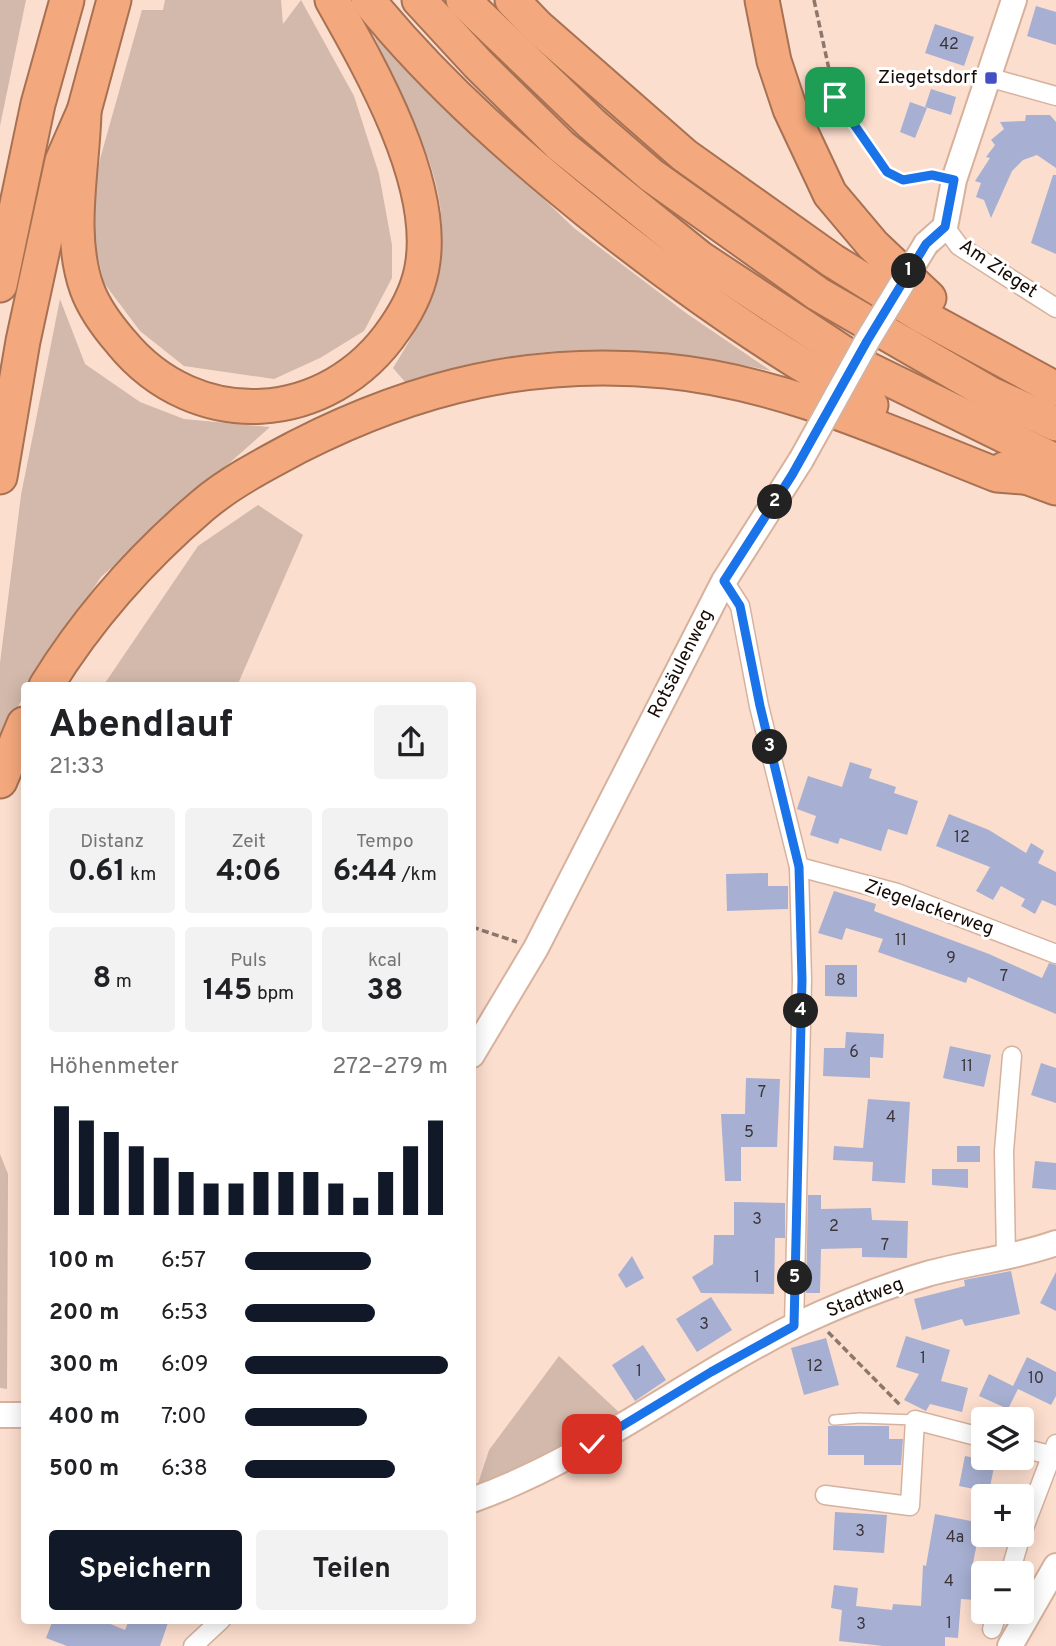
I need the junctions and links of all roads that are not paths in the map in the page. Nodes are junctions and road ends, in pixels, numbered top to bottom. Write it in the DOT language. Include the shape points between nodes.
graph roads {
  1 [pos="67,0"];
  2 [pos="114,0"];
  3 [pos="332,0"];
  4 [pos="369,0"];
  5 [pos="419,0"];
  6 [pos="463,0"];
  7 [pos="512,0"];
  8 [pos="762,0"];
  9 [pos="1014,0"];
  10 [pos="991,78"];
  11 [pos="1056,96"];
  12 [pos="84,111"];
  13 [pos="945,227"];
  14 [pos="0,285"];
  15 [pos="1056,308"];
  16 [pos="978,346"];
  17 [pos="1056,389"];
  18 [pos="1056,424"];
  19 [pos="1056,461"];
  20 [pos="0,477"];
  21 [pos="1023,477"];
  22 [pos="1056,488"];
  23 [pos="724,581"];
  24 [pos="49,682"];
  25 [pos="21,731"];
  26 [pos="0,781"];
  27 [pos="799,867"];
  28 [pos="1056,954"];
  29 [pos="476,1048"];
  30 [pos="1012,1056"];
  31 [pos="1056,1243"];
  32 [pos="1006,1256"];
  33 [pos="803,1322"];
  34 [pos="834,1420"];
  35 [pos="915,1420"];
  36 [pos="971,1435"];
  37 [pos="1034,1449"];
  38 [pos="1053,1450"];
  39 [pos="825,1495"];
  40 [pos="476,1499"];
  41 [pos="1034,1501"];
  42 [pos="1056,1566"];
  43 [pos="216,1624"];
  44 [pos="1000,1629"];
  45 [pos="193,1646"];
  1 -- 14 [label="highway" via="38,104"];
  2 -- 12 [label="highway"];
  3 -- 12 [label="highway" via="364,56 409,160 421,208 424,259 415,295 379,353 315,395 238,407 198,399 157,379 107,326 88,290 79,255 76,226"];
  4 -- 21 [label="highway" via="492,133 694,294 837,387 928,436"];
  5 -- 19 [label="highway" via="561,146 700,258 867,369"];
  6 -- 18 [label="highway" via="592,124 662,183 818,294 991,394"];
  7 -- 16 [label="highway" via="684,155 833,261"];
  8 -- 16 [label="highway" via="774,61 790,109 830,194 873,245"];
  9 -- 10 [label="street"];
  10 -- 11 [label="street"];
  10 -- 13 [label="street" via="954,180"];
  12 -- 20 [label="highway" via="62,161 23,341"];
  13 -- 15 [label="street, Am Zieget" via="958,246"];
  13 -- 23 [label="street, Rotsäulenweg, bridge" via="926,244 801,460"];
  16 -- 17 [label="highway"];
  21 -- 22 [label="highway"];
  21 -- 24 [label="highway" via="996,475 809,403 732,382 625,369 570,368 494,377 417,395 341,425 275,459 204,504 111,598 78,636"];
  23 -- 27 [label="street" via="740,606"];
  23 -- 29 [label="street, Rotsäulenweg" via="536,948"];
  25 -- 26 [label="highway"];
  27 -- 28 [label="street, Ziegelackerweg" via="897,892"];
  27 -- 33 [label="street"];
  30 -- 32 [label="street" via="1004,1151"];
  31 -- 32 [label="street, Stadtweg"];
  32 -- 33 [label="street, Stadtweg" via="927,1275"];
  33 -- 40 [label="street, Stadtweg" via="592,1444"];
  34 -- 35 [label="lane"];
  35 -- 36 [label="street"];
  35 -- 39 [label="street" via="910,1506"];
  37 -- 38 [label="street"];
  38 -- 41 [label="street"];
  42 -- 44 [label="street"];
  43 -- 45 [label="street"];
}
